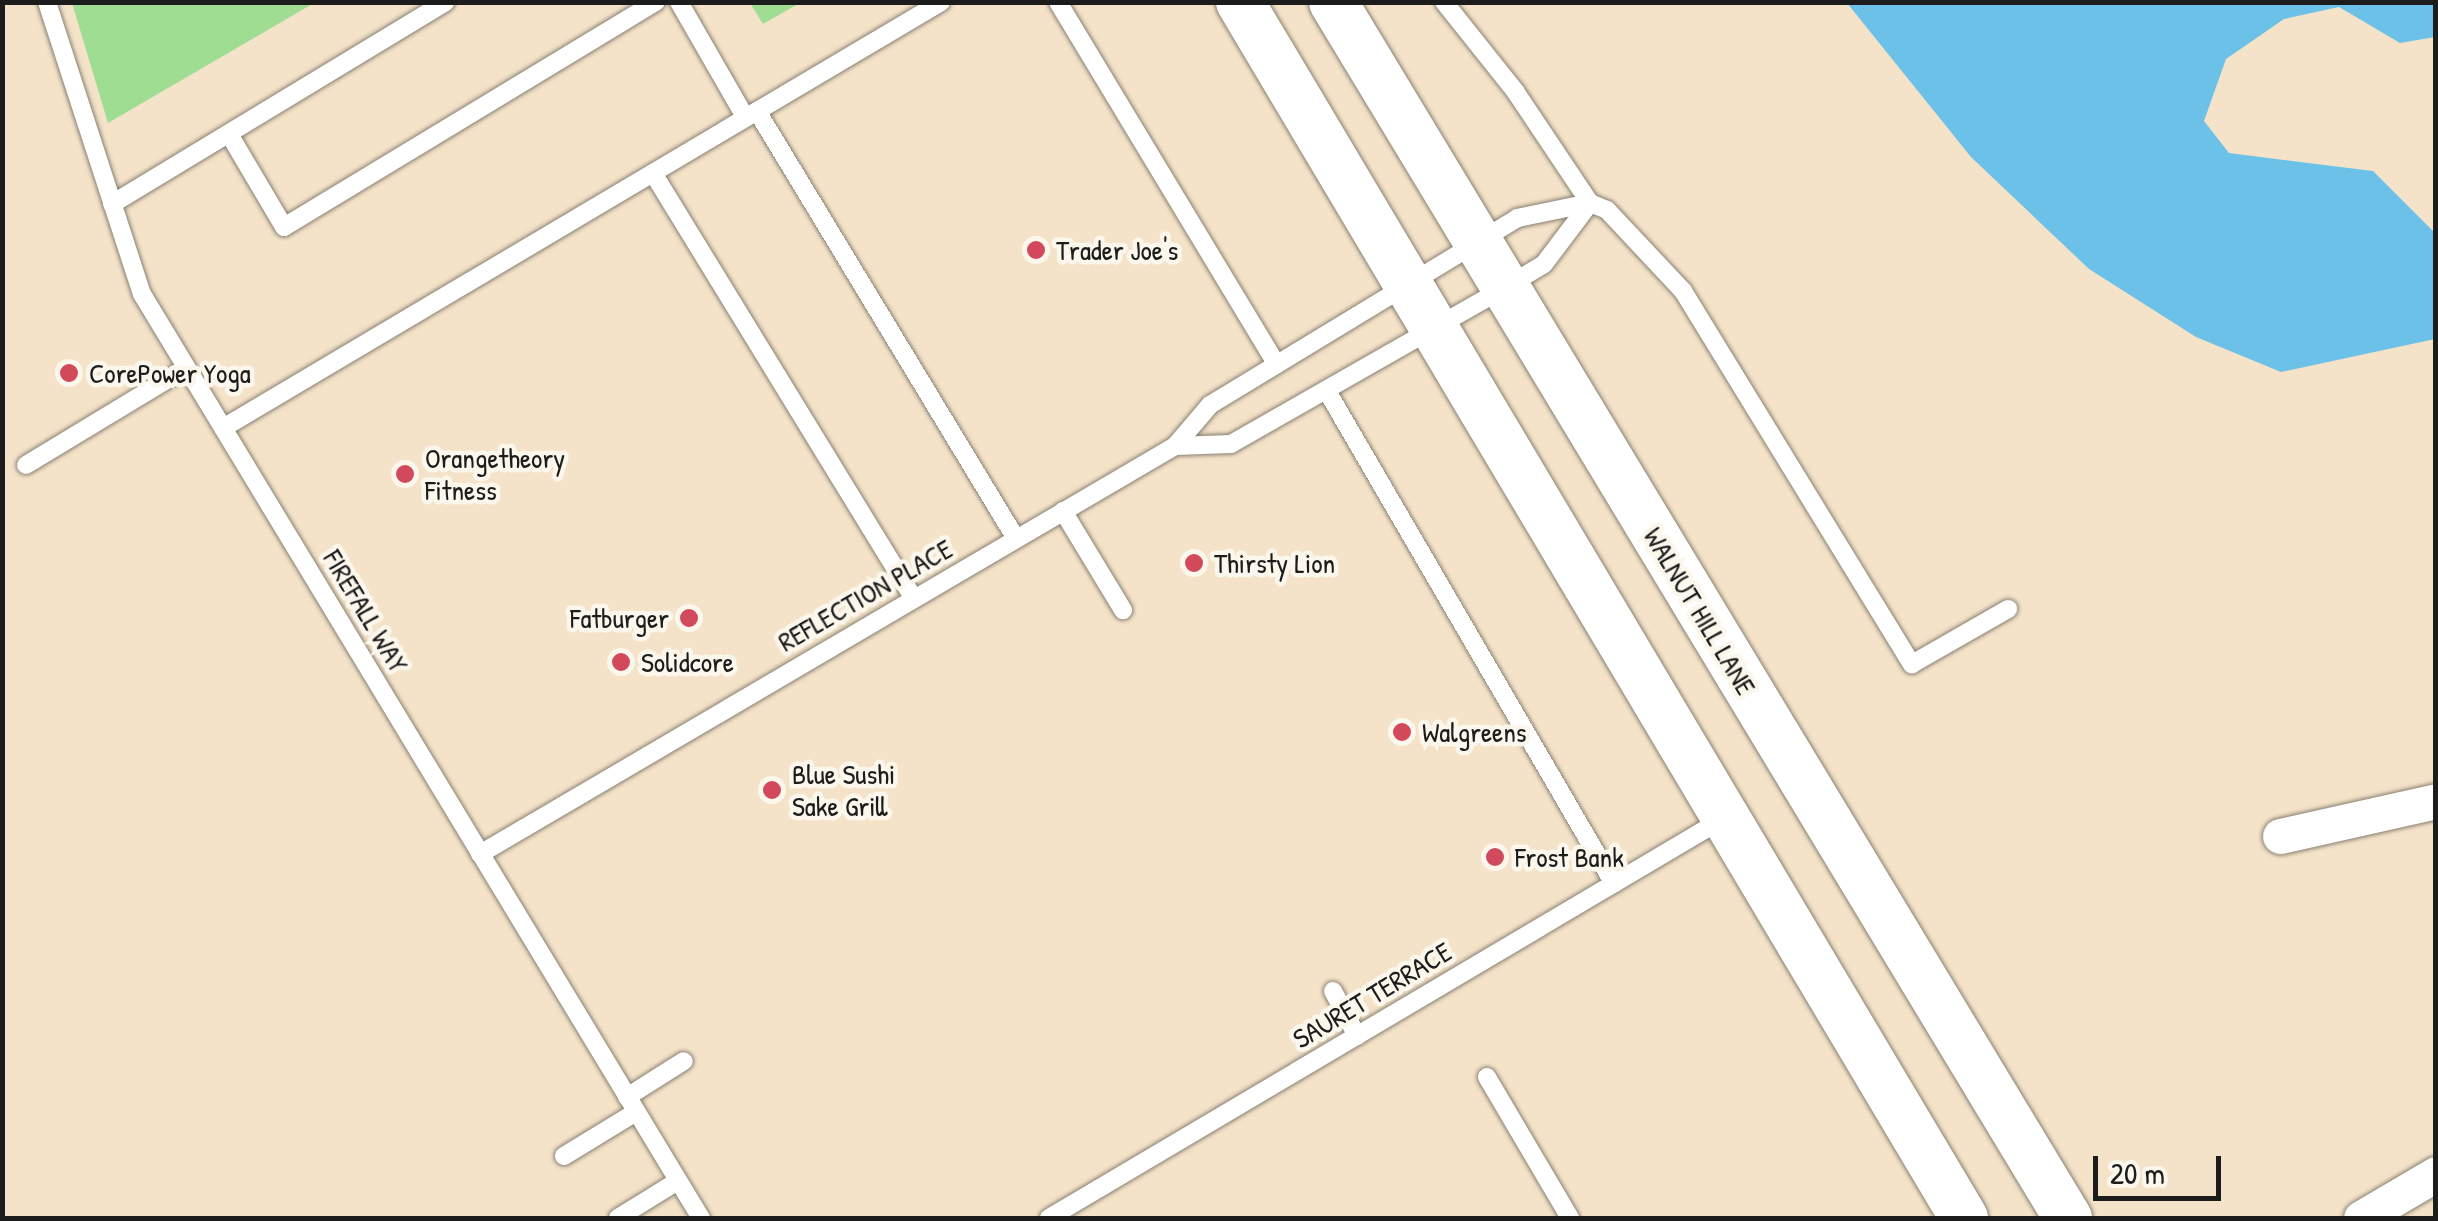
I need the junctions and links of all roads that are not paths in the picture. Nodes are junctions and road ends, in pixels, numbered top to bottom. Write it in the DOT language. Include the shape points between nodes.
graph roads {
  1 [pos="48,2"];
  2 [pos="446,2"];
  3 [pos="656,2"];
  4 [pos="679,2"];
  5 [pos="941,2"];
  6 [pos="1058,2"];
  7 [pos="1240,2"];
  8 [pos="1333,2"];
  9 [pos="1444,2"];
  10 [pos="751,114"];
  11 [pos="230,134"];
  12 [pos="654,173"];
  13 [pos="1590,203"];
  14 [pos="112,204"];
  15 [pos="1478,242"];
  16 [pos="1410,284"];
  17 [pos="1506,287"];
  18 [pos="1436,326"];
  19 [pos="1276,364"];
  20 [pos="186,368"];
  21 [pos="1328,391"];
  22 [pos="223,428"];
  23 [pos="1175,446"];
  24 [pos="26,464"];
  25 [pos="1063,511"];
  26 [pos="1016,538"];
  27 [pos="913,598"];
  28 [pos="2008,609"];
  29 [pos="1123,610"];
  30 [pos="2436,801"];
  31 [pos="1723,819"];
  32 [pos="2280,836"];
  33 [pos="480,854"];
  34 [pos="1614,884"];
  35 [pos="1332,991"];
  36 [pos="1357,1036"];
  37 [pos="684,1062"];
  38 [pos="1487,1078"];
  39 [pos="631,1104"];
  40 [pos="564,1156"];
  41 [pos="2436,1174"];
  42 [pos="678,1182"];
  43 [pos="618,1218"];
  44 [pos="701,1218"];
  45 [pos="1049,1218"];
  46 [pos="1570,1218"];
  47 [pos="1964,1218"];
  48 [pos="2068,1218"];
  49 [pos="2361,1218"];
  1 -- 14 [label="lane, FIREFALL WAY"];
  2 -- 11 [label="lane"];
  3 -- 11 [label="lane" via="284,227"];
  4 -- 10 [label="lane"];
  5 -- 10 [label="lane"];
  6 -- 19 [label="lane"];
  7 -- 16 [label="main road"];
  8 -- 15 [label="main road, WALNUT HILL LANE"];
  9 -- 13 [label="lane" via="1515,90"];
  10 -- 12 [label="lane"];
  10 -- 26 [label="lane"];
  11 -- 14 [label="lane"];
  12 -- 22 [label="lane"];
  12 -- 27 [label="lane"];
  13 -- 15 [label="lane, REFLECTION PLACE" via="1517,218"];
  13 -- 17 [label="lane, REFLECTION PLACE" via="1544,264"];
  13 -- 28 [label="lane" via="1607,210 1684,291 1912,664"];
  14 -- 20 [label="lane, FIREFALL WAY" via="142,294"];
  15 -- 16 [label="lane, REFLECTION PLACE"];
  15 -- 17 [label="main road, WALNUT HILL LANE"];
  16 -- 18 [label="main road"];
  16 -- 19 [label="lane, REFLECTION PLACE"];
  17 -- 18 [label="lane, REFLECTION PLACE"];
  17 -- 48 [label="main road, WALNUT HILL LANE"];
  18 -- 21 [label="lane, REFLECTION PLACE"];
  18 -- 31 [label="main road"];
  19 -- 23 [label="lane, REFLECTION PLACE" via="1210,405"];
  20 -- 22 [label="lane, FIREFALL WAY"];
  20 -- 24 [label="lane"];
  21 -- 23 [label="lane, REFLECTION PLACE" via="1231,444"];
  21 -- 34 [label="lane"];
  22 -- 33 [label="lane, FIREFALL WAY"];
  23 -- 25 [label="lane, REFLECTION PLACE"];
  25 -- 26 [label="lane, REFLECTION PLACE"];
  25 -- 29 [label="lane"];
  26 -- 27 [label="lane, REFLECTION PLACE"];
  27 -- 33 [label="lane, REFLECTION PLACE"];
  30 -- 32 [label="street"];
  31 -- 34 [label="lane, SAURET TERRACE"];
  31 -- 47 [label="main road"];
  33 -- 39 [label="lane, FIREFALL WAY"];
  34 -- 36 [label="lane, SAURET TERRACE"];
  35 -- 36 [label="lane"];
  36 -- 45 [label="lane, SAURET TERRACE"];
  37 -- 39 [label="lane"];
  38 -- 46 [label="lane"];
  39 -- 40 [label="lane"];
  39 -- 42 [label="lane, FIREFALL WAY"];
  41 -- 49 [label="street"];
  42 -- 43 [label="lane"];
  42 -- 44 [label="lane, FIREFALL WAY"];
}
